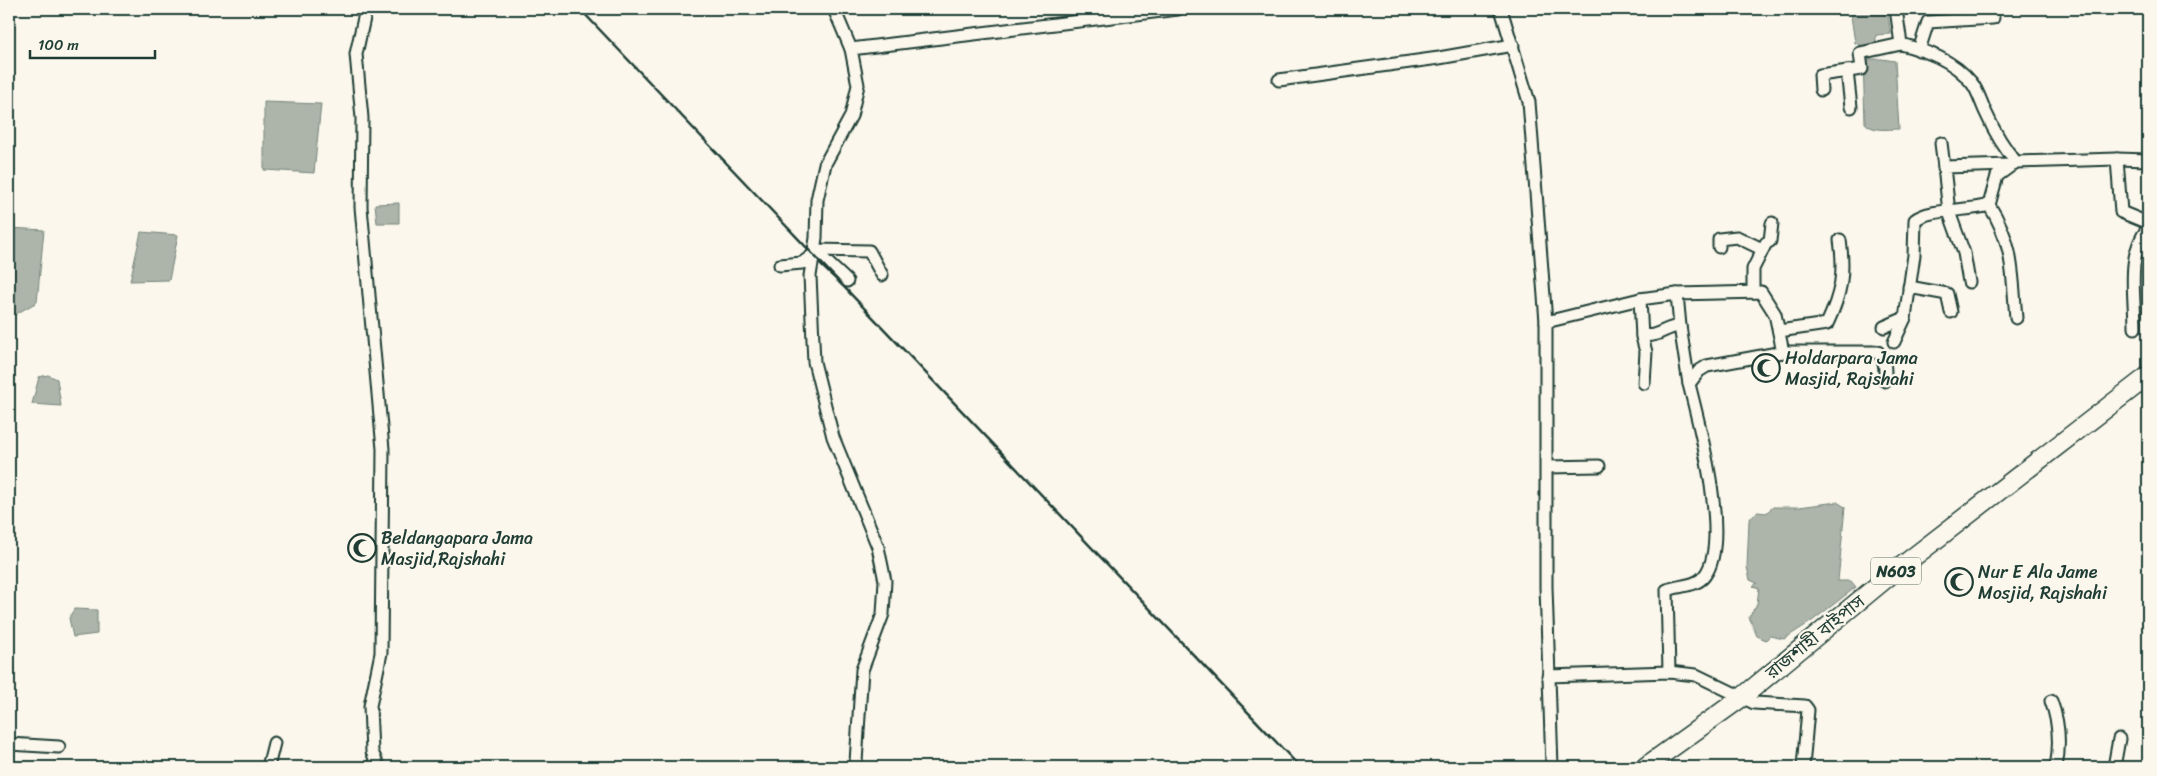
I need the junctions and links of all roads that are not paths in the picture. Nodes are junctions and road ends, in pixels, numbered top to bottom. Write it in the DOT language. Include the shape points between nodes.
graph roads {
  1 [pos="366,9"];
  2 [pos="834,9"];
  3 [pos="1178,9"];
  4 [pos="1896,9"];
  5 [pos="1506,10"];
  6 [pos="1993,18"];
  7 [pos="1901,44"];
  8 [pos="1513,45"];
  9 [pos="851,49"];
  10 [pos="1919,49"];
  11 [pos="1847,71"];
  12 [pos="1279,80"];
  13 [pos="1821,90"];
  14 [pos="1851,107"];
  15 [pos="1941,143"];
  16 [pos="2117,159"];
  17 [pos="2148,160"];
  18 [pos="2013,164"];
  19 [pos="1944,167"];
  20 [pos="1989,206"];
  21 [pos="1949,212"];
  22 [pos="1772,223"];
  23 [pos="2148,223"];
  24 [pos="2148,228"];
  25 [pos="1840,240"];
  26 [pos="1719,247"];
  27 [pos="1762,249"];
  28 [pos="813,253"];
  29 [pos="780,265"];
  30 [pos="882,275"];
  31 [pos="847,281"];
  32 [pos="1970,282"];
  33 [pos="1909,287"];
  34 [pos="1753,292"];
  35 [pos="1677,294"];
  36 [pos="1640,299"];
  37 [pos="1951,312"];
  38 [pos="1905,318"];
  39 [pos="2016,318"];
  40 [pos="1546,322"];
  41 [pos="1680,326"];
  42 [pos="1884,327"];
  43 [pos="2136,328"];
  44 [pos="1779,331"];
  45 [pos="1642,336"];
  46 [pos="1894,342"];
  47 [pos="1783,352"];
  48 [pos="2148,376"];
  49 [pos="1885,381"];
  50 [pos="1644,384"];
  51 [pos="1689,384"];
  52 [pos="1599,466"];
  53 [pos="1547,467"];
  54 [pos="1669,672"];
  55 [pos="1548,676"];
  56 [pos="1741,698"];
  57 [pos="2051,701"];
  58 [pos="2119,739"];
  59 [pos="274,743"];
  60 [pos="9,744"];
  61 [pos="59,747"];
  62 [pos="268,767"];
  63 [pos="379,767"];
  64 [pos="854,767"];
  65 [pos="1552,767"];
  66 [pos="1645,767"];
  67 [pos="1803,767"];
  68 [pos="2056,767"];
  69 [pos="2114,767"];
  1 -- 63 [label="street" via="356,54 362,118 361,207 383,449 381,653 370,706 372,752"];
  2 -- 9 [label="street"];
  3 -- 9 [label="street"];
  4 -- 7 [label="street"];
  5 -- 8 [label="street"];
  6 -- 10 [label="street" via="1928,22"];
  7 -- 10 [label="street"];
  7 -- 11 [label="street" via="1860,54 1862,69"];
  8 -- 12 [label="street"];
  8 -- 40 [label="street" via="1529,102"];
  9 -- 28 [label="street" via="858,85 850,116 826,164 817,200"];
  10 -- 18 [label="street" via="1958,68 1972,83"];
  11 -- 13 [label="street" via="1820,75"];
  11 -- 14 [label="street"];
  15 -- 19 [label="street"];
  16 -- 17 [label="street"];
  16 -- 18 [label="street"];
  16 -- 23 [label="street" via="2121,212"];
  18 -- 19 [label="street"];
  18 -- 20 [label="street" via="1997,176"];
  19 -- 21 [label="street"];
  20 -- 21 [label="street"];
  20 -- 39 [label="street" via="2002,225 2007,241"];
  21 -- 32 [label="street" via="1964,253"];
  21 -- 33 [label="street" via="1923,214 1914,220 1914,255"];
  22 -- 27 [label="street" via="1770,242 1766,242"];
  24 -- 43 [label="street" via="2134,260"];
  25 -- 44 [label="street" via="1844,266 1839,294 1827,324"];
  26 -- 27 [label="street" via="1719,239 1737,237"];
  27 -- 34 [label="street" via="1753,269"];
  28 -- 29 [label="street" via="802,263"];
  28 -- 30 [label="street" via="869,251"];
  28 -- 31 [label="street"];
  28 -- 64 [label="street" via="810,276 814,362 833,437 878,547 885,580 883,614 862,670"];
  33 -- 37 [label="street" via="1947,294"];
  33 -- 38 [label="street"];
  34 -- 35 [label="street"];
  34 -- 44 [label="street" via="1761,292 1775,314"];
  35 -- 36 [label="street"];
  35 -- 41 [label="street"];
  36 -- 40 [label="street"];
  36 -- 45 [label="street"];
  38 -- 42 [label="street"];
  38 -- 46 [label="street"];
  40 -- 53 [label="street"];
  41 -- 45 [label="street" via="1669,327 1656,336"];
  41 -- 51 [label="street"];
  44 -- 47 [label="street"];
  45 -- 50 [label="street" via="1646,352"];
  47 -- 49 [label="street" via="1878,352 1883,356"];
  47 -- 51 [label="street" via="1707,366"];
  48 -- 56 [label="highway, রাজশাহী বাইপাস / N603" via="1894,572"];
  51 -- 54 [label="street" via="1710,473 1715,533 1705,576 1691,584 1667,590"];
  52 -- 53 [label="street"];
  53 -- 55 [label="street"];
  54 -- 55 [label="street"];
  54 -- 56 [label="street" via="1696,674"];
  55 -- 65 [label="street"];
  56 -- 66 [label="highway, রাজশাহী বাইপাস / N603"];
  56 -- 67 [label="street" via="1754,703 1808,707"];
  57 -- 68 [label="street" via="2056,715"];
  58 -- 69 [label="street"];
  59 -- 62 [label="street"];
  60 -- 61 [label="street"];
}
